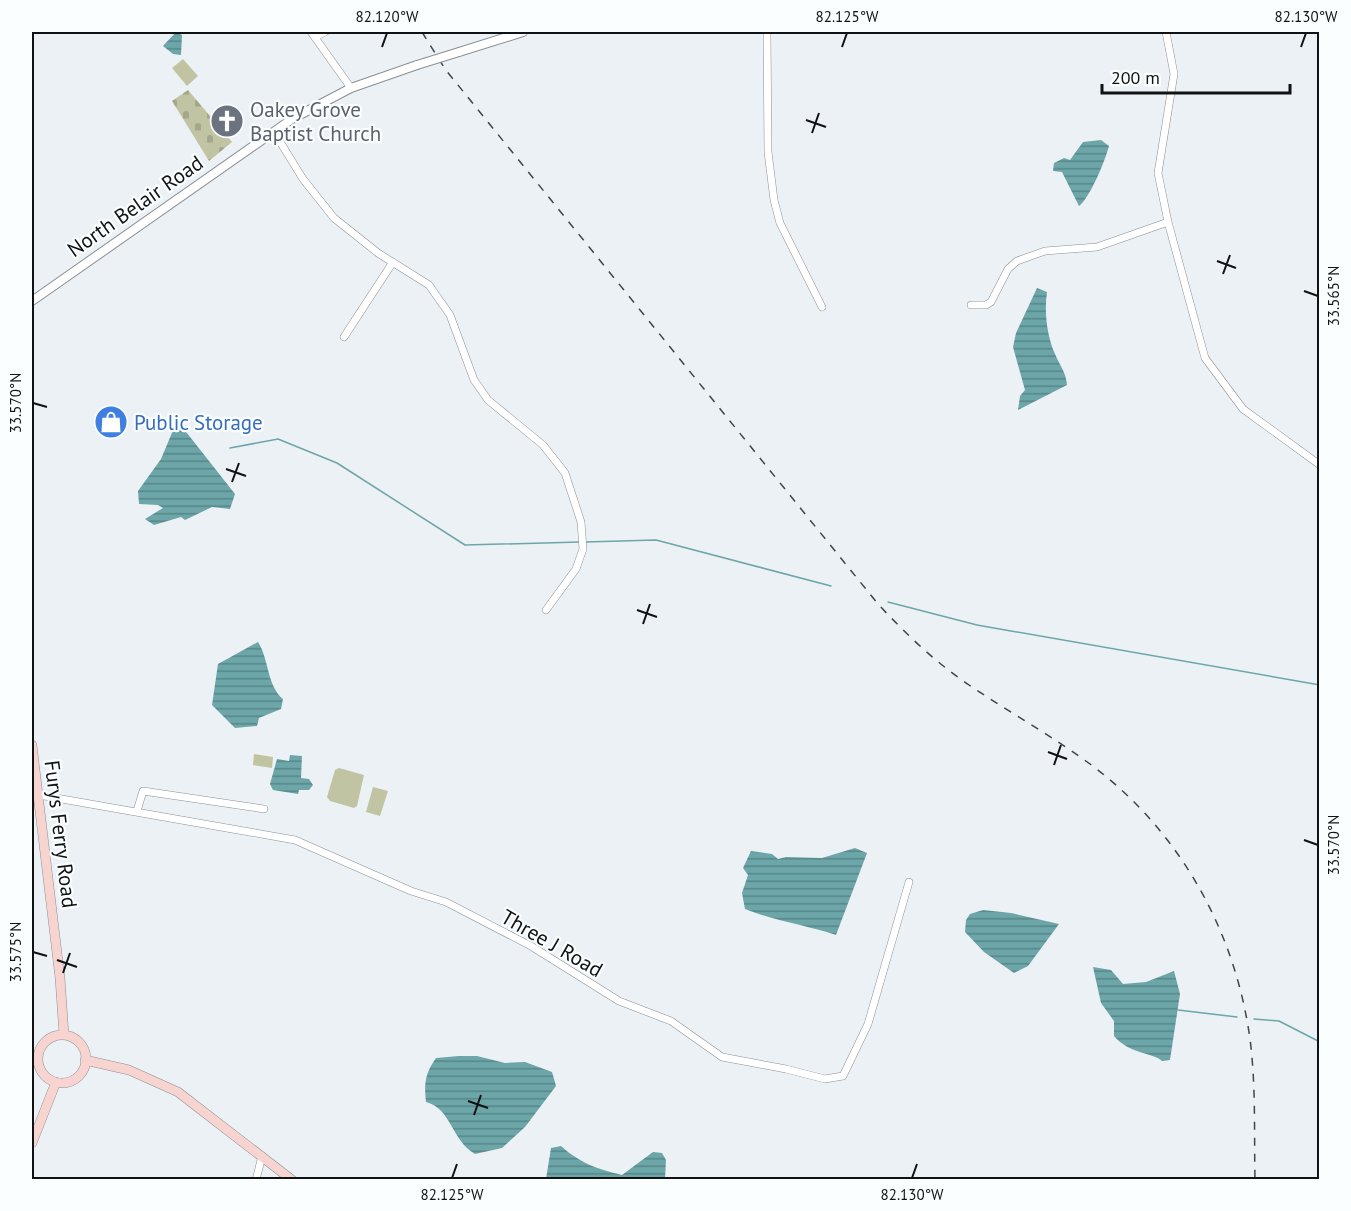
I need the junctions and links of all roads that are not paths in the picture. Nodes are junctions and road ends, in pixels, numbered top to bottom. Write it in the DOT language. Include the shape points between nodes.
graph roads {
  1 [pos="325,32"];
  2 [pos="523,32"];
  3 [pos="767,32"];
  4 [pos="1166,32"];
  5 [pos="313,34"];
  6 [pos="351,88"];
  7 [pos="274,132"];
  8 [pos="1168,222"];
  9 [pos="393,262"];
  10 [pos="32,301"];
  11 [pos="971,305"];
  12 [pos="822,307"];
  13 [pos="344,337"];
  14 [pos="1320,465"];
  15 [pos="546,610"];
  16 [pos="32,745"];
  17 [pos="39,795"];
  18 [pos="264,809"];
  19 [pos="137,811"];
  20 [pos="909,882"];
  21 [pos="64,1035"];
  22 [pos="85,1060"];
  23 [pos="56,1082"];
  24 [pos="32,1143"];
  25 [pos="262,1156"];
  26 [pos="256,1179"];
  27 [pos="292,1179"];
  1 -- 5 [label="street"];
  2 -- 6 [label="street, North Belair Road, bridge"];
  3 -- 12 [label="street" via="768,152 774,200 780,223"];
  4 -- 8 [label="street" via="1174,74 1158,173"];
  5 -- 6 [label="street"];
  6 -- 7 [label="street, North Belair Road"];
  7 -- 9 [label="street" via="303,179 334,218"];
  7 -- 10 [label="street, North Belair Road"];
  8 -- 11 [label="street" via="1097,247 1045,251 1017,261 1008,269 991,302"];
  8 -- 14 [label="street" via="1205,358 1243,409"];
  9 -- 13 [label="street"];
  9 -- 15 [label="street" via="429,285 442,301 474,380 488,400 543,446 565,473 581,522 583,549 576,569"];
  16 -- 17 [label="main road, Furys Ferry Road"];
  17 -- 19 [label="street, Three J Road"];
  17 -- 21 [label="main road, Furys Ferry Road"];
  18 -- 19 [label="street" via="143,791"];
  19 -- 20 [label="street, Three J Road" via="296,840 411,891 446,902 531,946 619,1001 671,1021 722,1058 825,1080 843,1076 868,1024"];
  21 -- 22 [label="main road" via="81,1044"];
  21 -- 23 [label="main road" via="47,1040 38,1054 41,1071"];
  22 -- 23 [label="main road" via="77,1077"];
  22 -- 25 [label="main road" via="159,1081"];
  23 -- 24 [label="main road"];
  25 -- 26 [label="street"];
  25 -- 27 [label="main road"];
}
